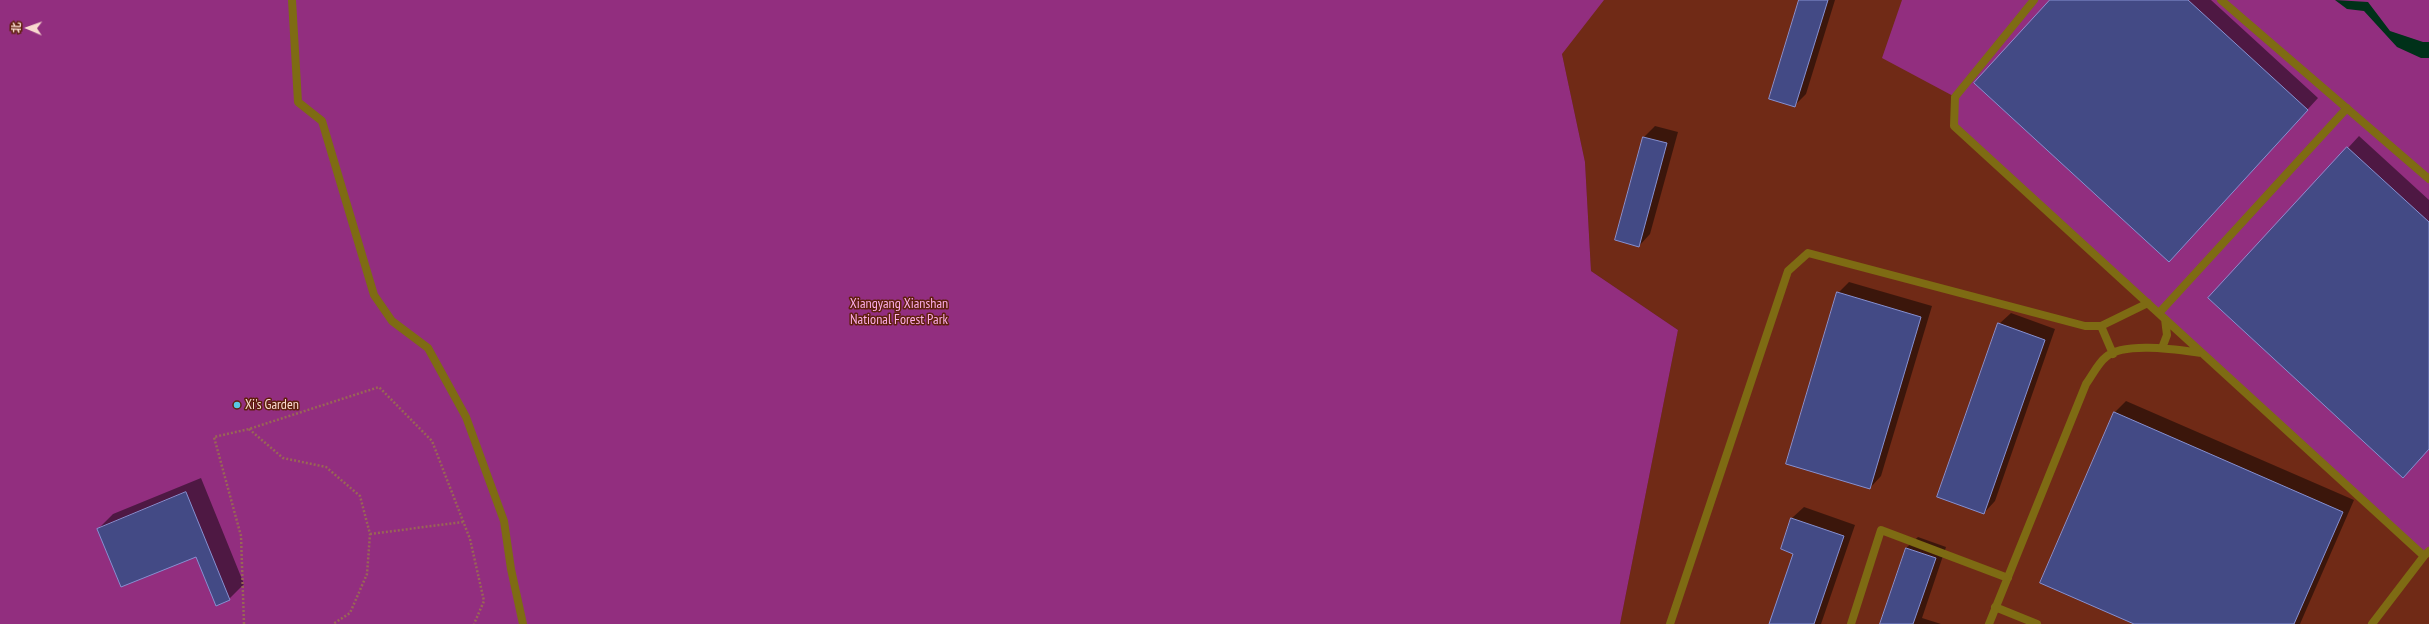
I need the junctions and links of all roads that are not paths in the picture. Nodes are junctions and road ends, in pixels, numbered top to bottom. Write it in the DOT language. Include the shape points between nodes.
graph roads {
  1 [pos="292,0"];
  2 [pos="2034,0"];
  3 [pos="2221,0"];
  4 [pos="2347,108"];
  5 [pos="2429,179"];
  6 [pos="2148,303"];
  7 [pos="2162,316"];
  8 [pos="2101,326"];
  9 [pos="2162,348"];
  10 [pos="2202,353"];
  11 [pos="2113,354"];
  12 [pos="2427,554"];
  13 [pos="2008,578"];
  14 [pos="1996,607"];
  15 [pos="523,624"];
  16 [pos="1670,624"];
  17 [pos="1851,624"];
  18 [pos="1989,624"];
  19 [pos="2038,624"];
  20 [pos="2372,624"];
  1 -- 15 [label="lane" via="298,102 322,121 374,295 392,321 428,348 466,417 504,521"];
  2 -- 6 [label="lane" via="1955,98 1954,126"];
  3 -- 4 [label="lane"];
  4 -- 5 [label="lane"];
  4 -- 7 [label="lane"];
  6 -- 7 [label="lane"];
  6 -- 8 [label="lane"];
  7 -- 9 [label="lane" via="2167,335"];
  7 -- 10 [label="lane"];
  8 -- 11 [label="lane"];
  8 -- 16 [label="lane" via="2085,326 1808,253 1788,271"];
  9 -- 10 [label="lane"];
  9 -- 11 [label="lane" via="2123,350"];
  10 -- 12 [label="lane"];
  11 -- 13 [label="lane" via="2106,356 2086,384"];
  12 -- 20 [label="lane"];
  13 -- 14 [label="lane"];
  13 -- 17 [label="lane" via="1881,530"];
  14 -- 18 [label="lane"];
  14 -- 19 [label="lane"];
}
